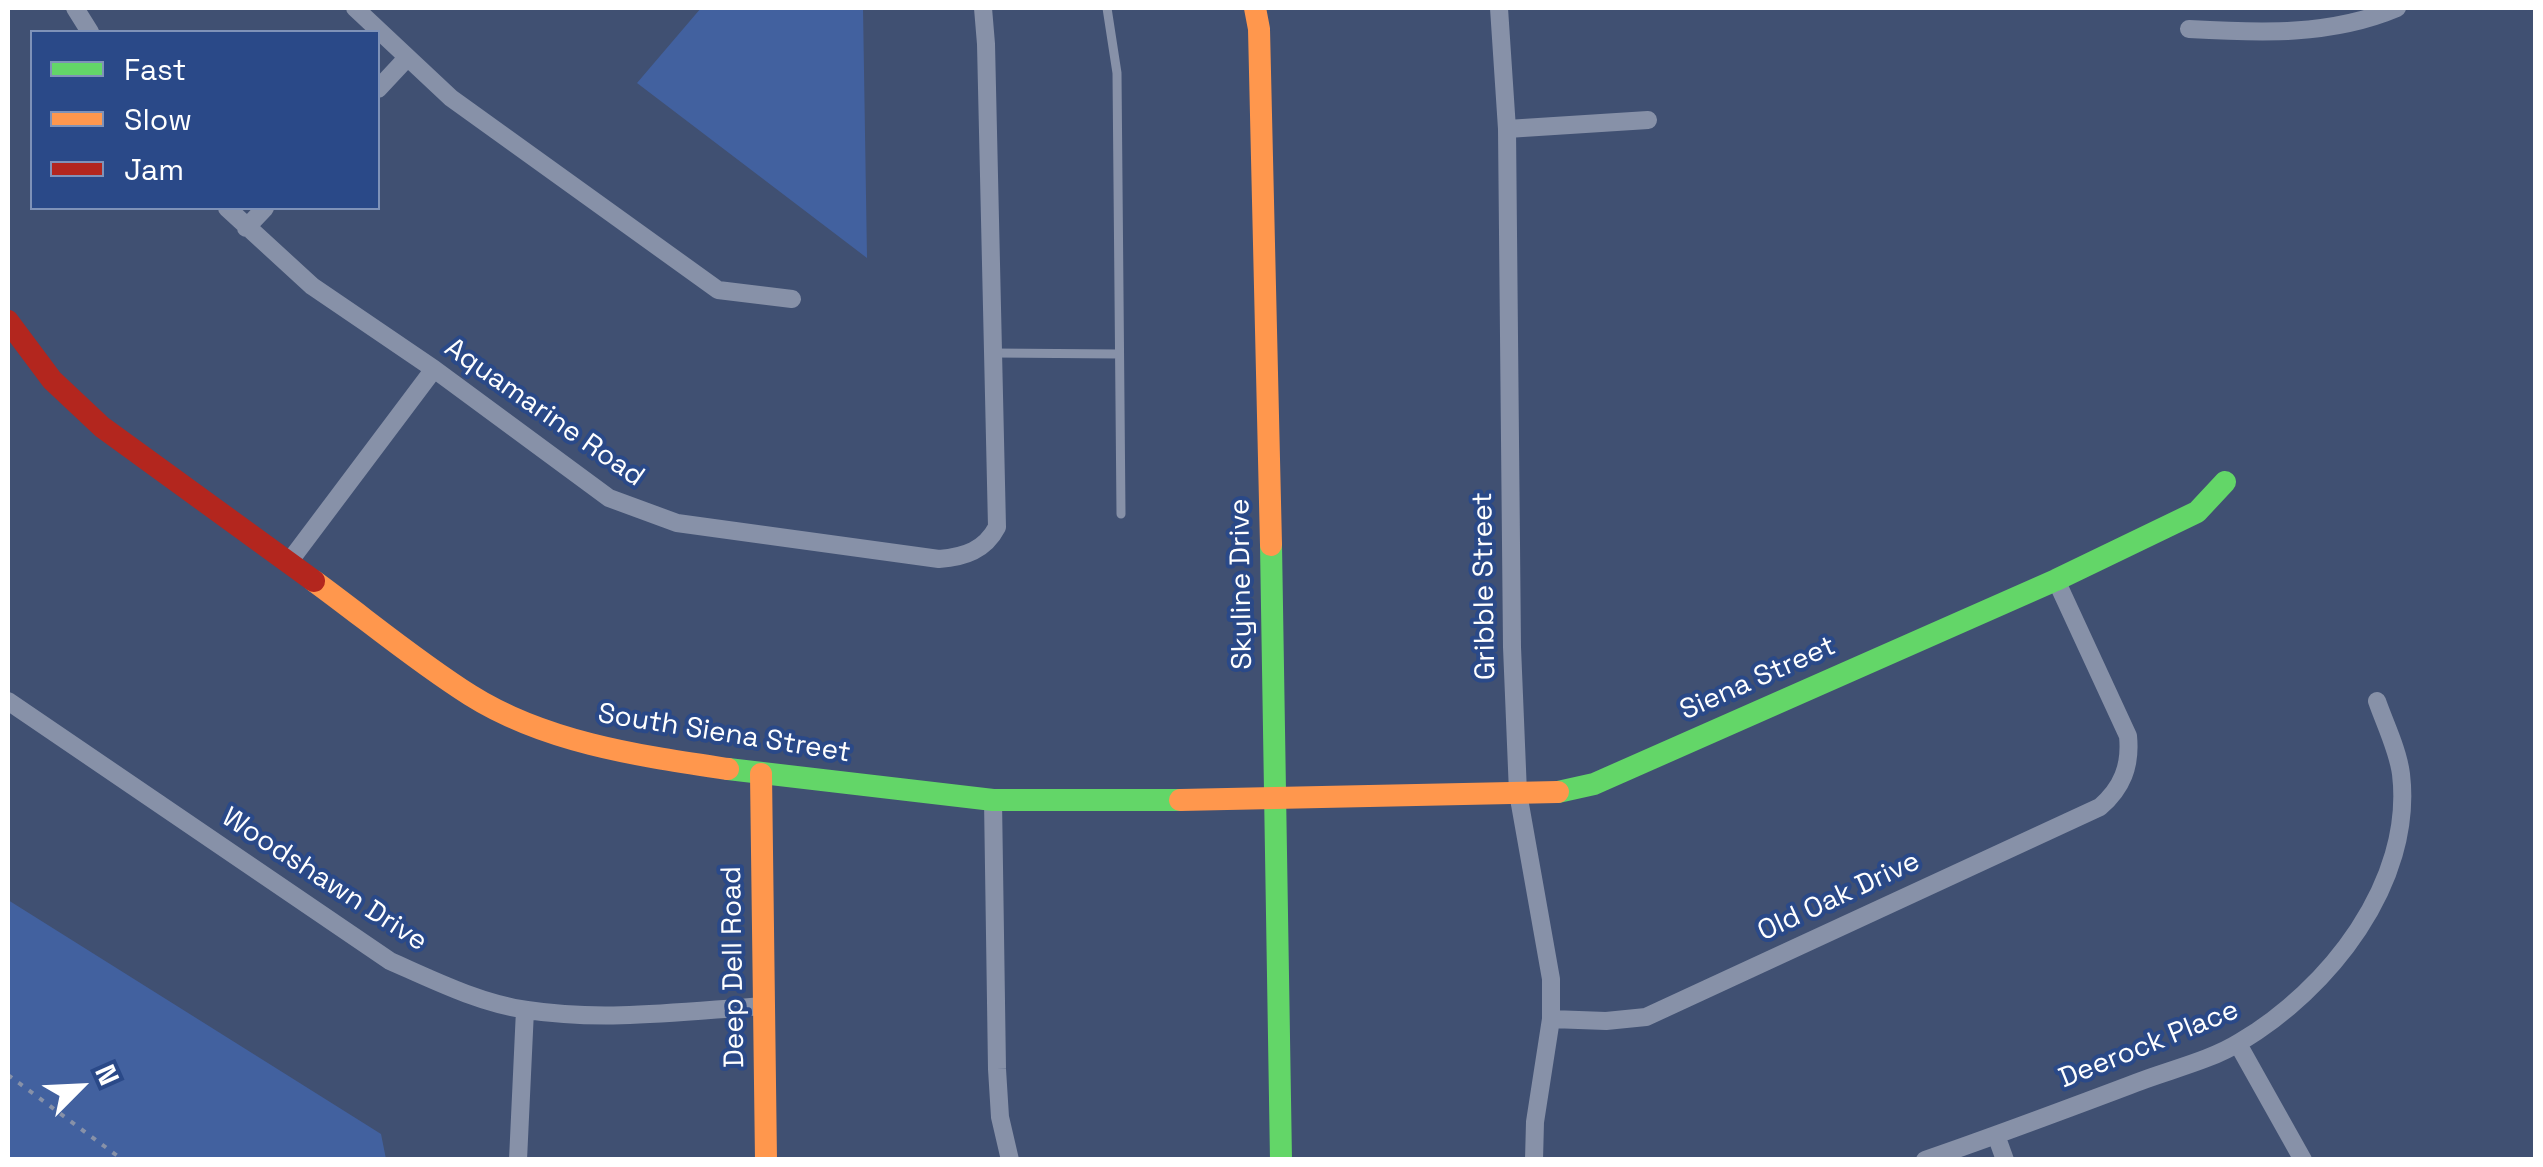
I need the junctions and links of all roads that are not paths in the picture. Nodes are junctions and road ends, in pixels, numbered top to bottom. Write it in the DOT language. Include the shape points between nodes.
graph roads {
  1 [pos="75,8"];
  2 [pos="355,8"];
  3 [pos="983,8"];
  4 [pos="1108,8"];
  5 [pos="1255,8"];
  6 [pos="1499,8"];
  7 [pos="2397,8"];
  8 [pos="2190,29"];
  9 [pos="89,30"];
  10 [pos="377,30"];
  11 [pos="380,33"];
  12 [pos="406,58"];
  13 [pos="380,87"];
  14 [pos="1648,120"];
  15 [pos="1506,129"];
  16 [pos="229,210"];
  17 [pos="263,210"];
  18 [pos="246,228"];
  19 [pos="792,298"];
  20 [pos="8,321"];
  21 [pos="994,353"];
  22 [pos="1119,354"];
  23 [pos="434,369"];
  24 [pos="2225,482"];
  25 [pos="1121,514"];
  26 [pos="288,562"];
  27 [pos="2056,580"];
  28 [pos="2377,701"];
  29 [pos="8,702"];
  30 [pos="760,774"];
  31 [pos="1518,793"];
  32 [pos="1276,798"];
  33 [pos="993,800"];
  34 [pos="765,1006"];
  35 [pos="525,1010"];
  36 [pos="1551,1019"];
  37 [pos="2238,1044"];
  38 [pos="1996,1135"];
  39 [pos="518,1160"];
  40 [pos="766,1160"];
  41 [pos="1010,1160"];
  42 [pos="1281,1160"];
  43 [pos="1534,1160"];
  44 [pos="1925,1160"];
  45 [pos="2005,1160"];
  46 [pos="2303,1160"];
  1 -- 9 [label="street"];
  2 -- 10 [label="street"];
  3 -- 21 [label="street"];
  4 -- 22 [label="lane" via="1116,74"];
  5 -- 32 [label="street, Skyline Drive"];
  6 -- 15 [label="street, Gribble Street"];
  7 -- 8 [label="street" via="2365,21 2298,31"];
  11 -- 12 [label="street"];
  12 -- 13 [label="street"];
  12 -- 19 [label="street" via="451,98 718,290"];
  14 -- 15 [label="street"];
  15 -- 31 [label="street, Gribble Street"];
  16 -- 18 [label="street, Aquamarine Road"];
  17 -- 18 [label="street"];
  18 -- 23 [label="street, Aquamarine Road" via="312,286"];
  20 -- 26 [label="street, South Siena Street" via="52,380 102,428"];
  21 -- 22 [label="lane"];
  21 -- 23 [label="street, Aquamarine Road" via="998,526 990,541 963,557 939,559 676,524 637,511 608,498"];
  22 -- 25 [label="lane"];
  23 -- 26 [label="street"];
  24 -- 27 [label="street, Siena Street" via="2197,512"];
  26 -- 30 [label="street, South Siena Street" via="472,696 530,724 630,754"];
  27 -- 31 [label="street, Siena Street" via="1594,784"];
  27 -- 36 [label="street, Old Oak Drive" via="2128,736 2126,770 2117,792 2100,807 1646,1017"];
  28 -- 37 [label="street, Deerock Place" via="2401,789 2382,884 2328,970"];
  29 -- 35 [label="street, Woodshawn Drive" via="390,961 454,990"];
  30 -- 33 [label="street, South Siena Street"];
  30 -- 34 [label="street, Deep Dell Road"];
  31 -- 32 [label="street, Siena Street"];
  31 -- 36 [label="street, Gribble Street" via="1551,980"];
  32 -- 33 [label="street, South Siena Street"];
  32 -- 42 [label="street, Skyline Drive"];
  33 -- 41 [label="street" via="997,1069"];
  34 -- 35 [label="street, Woodshawn Drive" via="608,1016"];
  34 -- 40 [label="street, Deep Dell Road"];
  35 -- 39 [label="street"];
  36 -- 43 [label="street, Gribble Street"];
  37 -- 38 [label="street, Deerock Place"];
  37 -- 46 [label="street"];
  38 -- 44 [label="street, Deerock Place"];
  38 -- 45 [label="street"];
}
